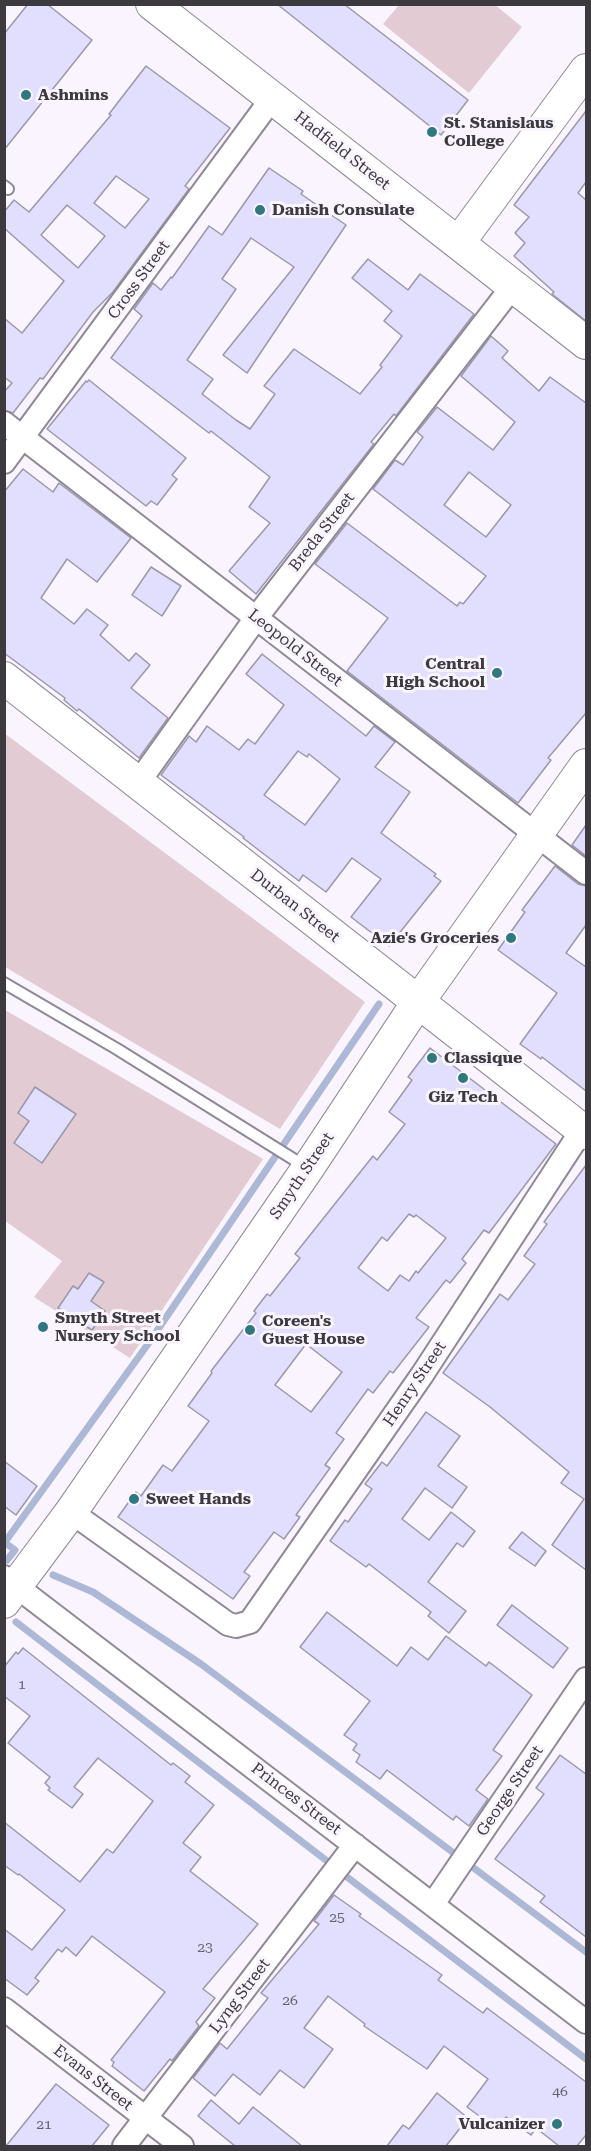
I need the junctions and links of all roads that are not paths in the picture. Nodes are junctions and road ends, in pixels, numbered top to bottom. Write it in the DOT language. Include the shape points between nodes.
graph roads {
  1 [pos="152,4"];
  2 [pos="586,70"];
  3 [pos="273,97"];
  4 [pos="459,242"];
  5 [pos="513,286"];
  6 [pos="586,343"];
  7 [pos="4,423"];
  8 [pos="23,438"];
  9 [pos="4,462"];
  10 [pos="256,618"];
  11 [pos="4,678"];
  12 [pos="586,765"];
  13 [pos="138,783"];
  14 [pos="537,835"];
  15 [pos="586,873"];
  16 [pos="4,983"];
  17 [pos="418,1002"];
  18 [pos="584,1131"];
  19 [pos="308,1168"];
  20 [pos="71,1512"];
  21 [pos="9,1588"];
  22 [pos="586,1679"];
  23 [pos="355,1845"];
  24 [pos="433,1904"];
  25 [pos="4,2009"];
  26 [pos="586,2022"];
  27 [pos="146,2118"];
  28 [pos="124,2146"];
  29 [pos="182,2146"];
  1 -- 3 [label="street, Hadfield Street"];
  2 -- 4 [label="street"];
  3 -- 4 [label="street, Hadfield Street"];
  3 -- 8 [label="street, Cross Street"];
  4 -- 5 [label="street, Hadfield Street"];
  5 -- 6 [label="street, Hadfield Street"];
  5 -- 10 [label="street, Breda Street"];
  7 -- 8 [label="street, Leopold Street"];
  8 -- 9 [label="street, Cross Street"];
  8 -- 10 [label="street, Leopold Street"];
  10 -- 13 [label="street, Breda Street"];
  10 -- 14 [label="street, Leopold Street"];
  11 -- 13 [label="street, Durban Street"];
  12 -- 14 [label="street, Smyth Street"];
  13 -- 17 [label="street, Durban Street"];
  14 -- 15 [label="street, Leopold Street"];
  14 -- 17 [label="street, Smyth Street"];
  16 -- 19 [label="lane"];
  17 -- 18 [label="street, Durban Street"];
  17 -- 19 [label="street, Smyth Street"];
  18 -- 20 [label="street, Henry Street" via="422,1375 250,1622 228,1624"];
  19 -- 20 [label="street, Smyth Street"];
  20 -- 21 [label="street, Smyth Street"];
  21 -- 23 [label="street, Princes Street"];
  22 -- 24 [label="street, George Street"];
  23 -- 24 [label="street, Princes Street"];
  23 -- 27 [label="street, Lyng Street"];
  24 -- 26 [label="street, Princes Street"];
  25 -- 27 [label="street, Evans Street"];
  27 -- 28 [label="street, Lyng Street"];
  27 -- 29 [label="street, Evans Street"];
}
